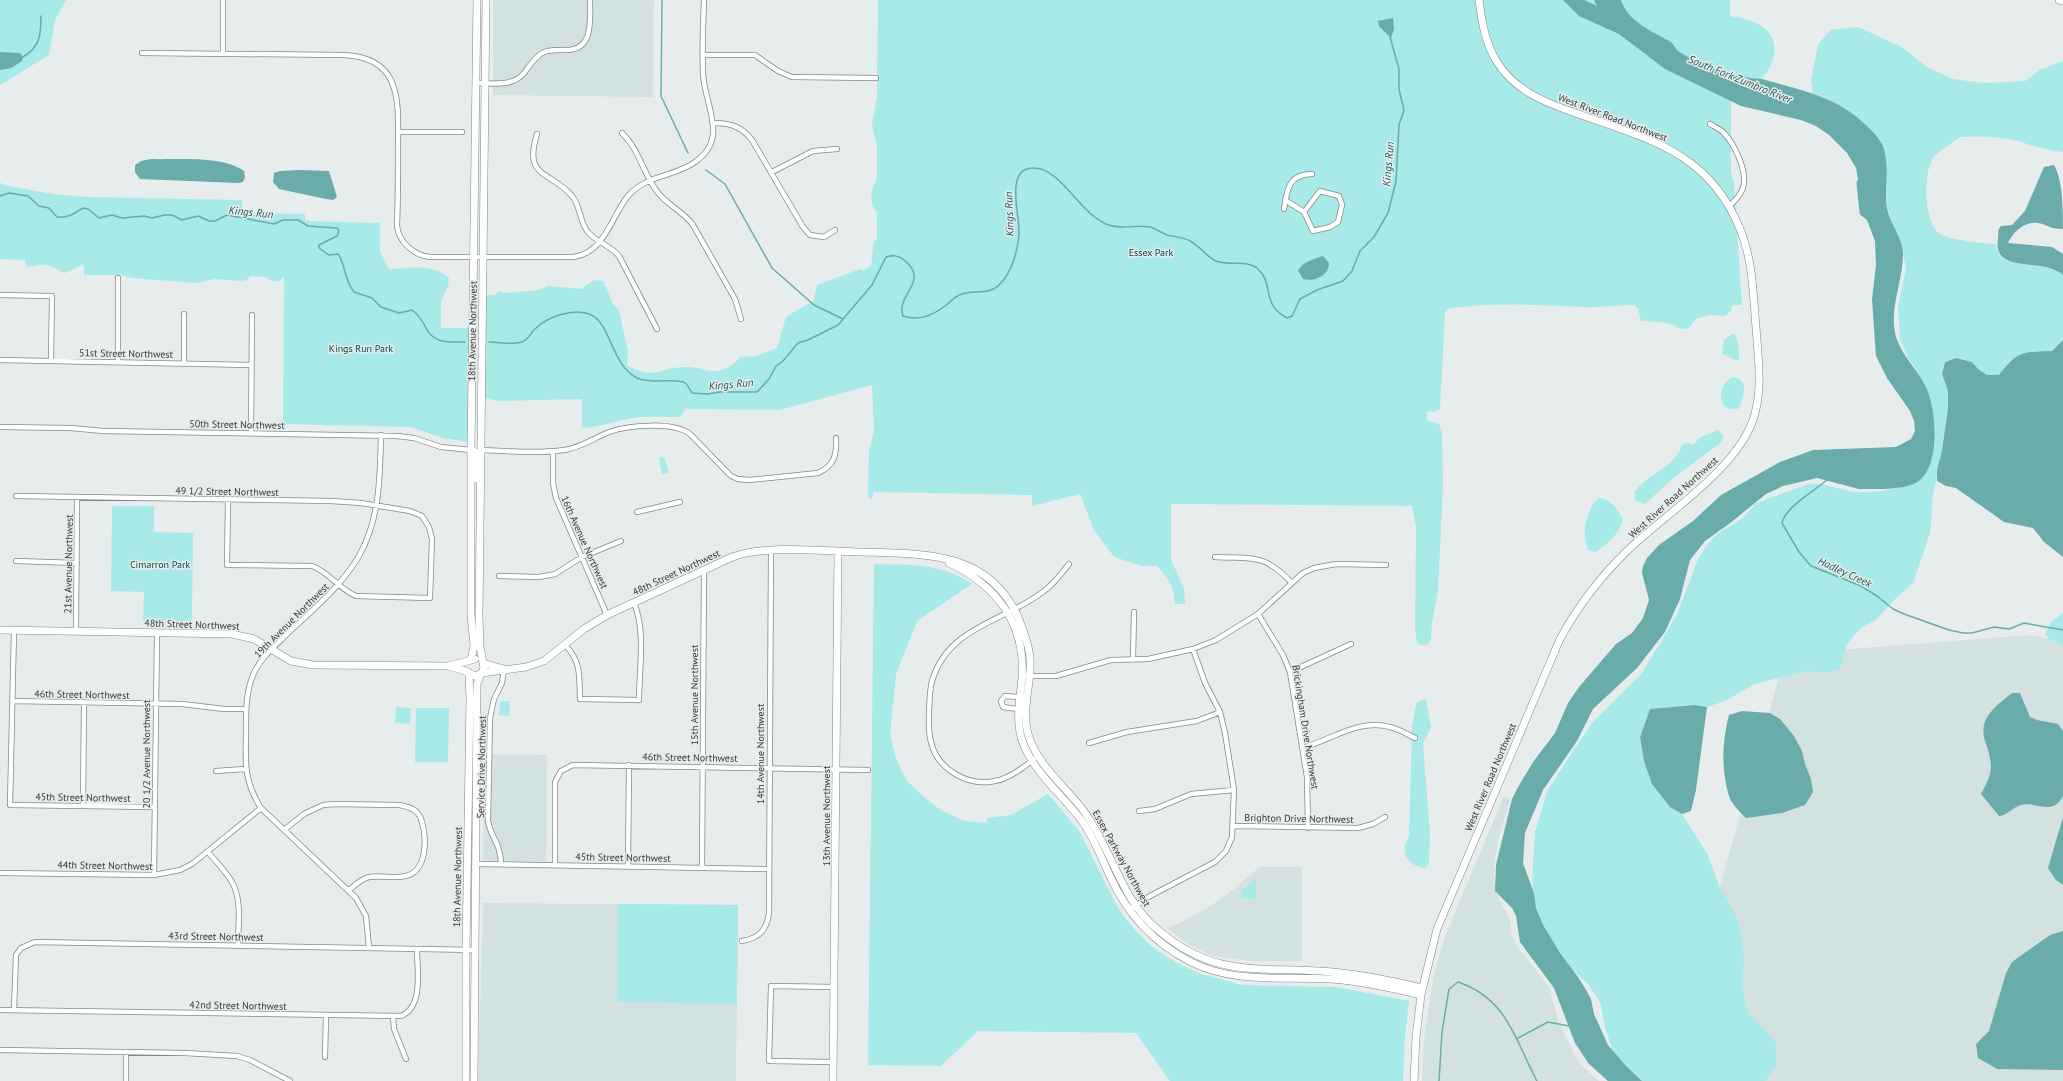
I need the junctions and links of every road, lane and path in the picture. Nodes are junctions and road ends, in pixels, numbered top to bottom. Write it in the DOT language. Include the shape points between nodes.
graph roads {
  1 [pos="222,0"];
  2 [pos="477,0"];
  3 [pos="486,0"];
  4 [pos="590,0"];
  5 [pos="704,0"];
  6 [pos="1479,0"];
  7 [pos="2059,0"];
  8 [pos="2063,1"];
  9 [pos="142,52"];
  10 [pos="223,54"];
  11 [pos="703,55"];
  12 [pos="876,78"];
  13 [pos="477,83"];
  14 [pos="485,83"];
  15 [pos="714,123"];
  16 [pos="1710,124"];
  17 [pos="398,132"];
  18 [pos="462,132"];
  19 [pos="622,133"];
  20 [pos="537,134"];
  21 [pos="838,150"];
  22 [pos="772,172"];
  23 [pos="1312,174"];
  24 [pos="650,180"];
  25 [pos="1285,200"];
  26 [pos="1730,206"];
  27 [pos="1284,209"];
  28 [pos="1304,212"];
  29 [pos="835,230"];
  30 [pos="600,241"];
  31 [pos="474,256"];
  32 [pos="483,256"];
  33 [pos="118,278"];
  34 [pos="0,295"];
  35 [pos="184,314"];
  36 [pos="252,315"];
  37 [pos="741,319"];
  38 [pos="657,329"];
  39 [pos="0,360"];
  40 [pos="51,360"];
  41 [pos="118,362"];
  42 [pos="184,363"];
  43 [pos="251,365"];
  44 [pos="0,427"];
  45 [pos="251,433"];
  46 [pos="381,435"];
  47 [pos="836,438"];
  48 [pos="471,450"];
  49 [pos="481,450"];
  50 [pos="553,451"];
  51 [pos="481,491"];
  52 [pos="16,496"];
  53 [pos="77,498"];
  54 [pos="228,500"];
  55 [pos="680,502"];
  56 [pos="377,506"];
  57 [pos="637,512"];
  58 [pos="621,541"];
  59 [pos="771,551"];
  60 [pos="838,552"];
  61 [pos="874,552"];
  62 [pos="582,557"];
  63 [pos="1215,557"];
  64 [pos="16,561"];
  65 [pos="77,563"];
  66 [pos="1070,564"];
  67 [pos="1386,565"];
  68 [pos="704,571"];
  69 [pos="499,576"];
  70 [pos="1291,582"];
  71 [pos="339,584"];
  72 [pos="634,603"];
  73 [pos="1011,610"];
  74 [pos="1134,612"];
  75 [pos="1258,614"];
  76 [pos="607,615"];
  77 [pos="0,630"];
  78 [pos="14,630"];
  79 [pos="76,631"];
  80 [pos="157,633"];
  81 [pos="1351,644"];
  82 [pos="565,645"];
  83 [pos="272,649"];
  84 [pos="1193,649"];
  85 [pos="1133,659"];
  86 [pos="470,661"];
  87 [pos="483,663"];
  88 [pos="448,666"];
  89 [pos="504,669"];
  90 [pos="469,672"];
  91 [pos="1290,672"];
  92 [pos="482,673"];
  93 [pos="1022,676"];
  94 [pos="1030,676"];
  95 [pos="1019,697"];
  96 [pos="13,701"];
  97 [pos="84,702"];
  98 [pos="155,704"];
  99 [pos="246,709"];
  100 [pos="1018,709"];
  101 [pos="1220,712"];
  102 [pos="1415,738"];
  103 [pos="1089,743"];
  104 [pos="1302,748"];
  105 [pos="1035,759"];
  106 [pos="629,765"];
  107 [pos="702,767"];
  108 [pos="769,768"];
  109 [pos="245,769"];
  110 [pos="216,770"];
  111 [pos="836,770"];
  112 [pos="868,770"];
  113 [pos="1234,790"];
  114 [pos="83,806"];
  115 [pos="155,807"];
  116 [pos="261,808"];
  117 [pos="1139,811"];
  118 [pos="1385,817"];
  119 [pos="1234,826"];
  120 [pos="1308,828"];
  121 [pos="284,830"];
  122 [pos="467,836"];
  123 [pos="208,852"];
  124 [pos="477,864"];
  125 [pos="501,864"];
  126 [pos="555,865"];
  127 [pos="628,866"];
  128 [pos="702,868"];
  129 [pos="769,869"];
  130 [pos="0,873"];
  131 [pos="154,876"];
  132 [pos="349,890"];
  133 [pos="1132,907"];
  134 [pos="742,941"];
  135 [pos="238,945"];
  136 [pos="369,948"];
  137 [pos="417,949"];
  138 [pos="466,950"];
  139 [pos="476,950"];
  140 [pos="835,987"];
  141 [pos="1422,992"];
  142 [pos="0,1010"];
  143 [pos="14,1010"];
  144 [pos="326,1016"];
  145 [pos="393,1016"];
  146 [pos="0,1050"];
  147 [pos="126,1052"];
  148 [pos="325,1057"];
  149 [pos="406,1058"];
  150 [pos="834,1062"];
  151 [pos="126,1081"];
  152 [pos="290,1081"];
  153 [pos="466,1081"];
  154 [pos="474,1081"];
  155 [pos="833,1081"];
  156 [pos="1414,1081"];
  1 -- 10 [label="street"];
  2 -- 13 [label="main road, 18th Avenue Northwest"];
  3 -- 14 [label="main road, 18th Avenue Northwest"];
  4 -- 14 [label="street" via="590,31 579,47 541,53 515,81"];
  5 -- 11 [label="street"];
  6 -- 26 [label="main road, West River Road Northwest" via="1489,49 1502,69 1521,88 1544,102 1666,147 1702,172"];
  7 -- 8 [label="main road"];
  9 -- 10 [label="street"];
  10 -- 17 [label="street" via="356,56 372,60 385,71 395,87 398,101"];
  11 -- 12 [label="street" via="755,55 792,77"];
  11 -- 15 [label="street" via="705,87"];
  13 -- 14 [label="street"];
  13 -- 31 [label="main road, 18th Avenue Northwest"];
  14 -- 32 [label="main road, 18th Avenue Northwest"];
  15 -- 22 [label="street" via="732,125 746,133"];
  15 -- 24 [label="street" via="709,148 699,159"];
  16 -- 26 [label="street" via="1728,139 1743,173 1743,188"];
  17 -- 18 [label="street"];
  17 -- 31 [label="street" via="400,237 419,255"];
  19 -- 24 [label="street" via="634,147"];
  20 -- 30 [label="street" via="532,154 534,163 548,178 571,194 587,230"];
  21 -- 22 [label="street" via="821,149 807,152"];
  22 -- 29 [label="street" via="810,235 824,237"];
  23 -- 25 [label="street" via="1296,177 1291,182"];
  24 -- 30 [label="street" via="628,196"];
  24 -- 37 [label="street" via="659,194 694,225 735,299"];
  25 -- 27 [label="street"];
  25 -- 28 [label="street"];
  26 -- 141 [label="main road, West River Road Northwest" via="1745,241 1751,272 1759,376 1759,394 1753,419 1743,440 1728,461 1614,564 1589,593 1568,625 1448,902 1431,950"];
  28 -- 28 [label="street" via="1320,191 1339,196 1342,205 1338,222 1330,227 1312,231"];
  30 -- 32 [label="street" via="588,254 574,257"];
  30 -- 38 [label="street" via="612,248 623,262"];
  31 -- 32 [label="street"];
  31 -- 48 [label="main road, 18th Avenue Northwest"];
  32 -- 49 [label="main road, 18th Avenue Northwest"];
  33 -- 41 [label="street"];
  34 -- 40 [label="street" via="52,296"];
  35 -- 42 [label="street"];
  36 -- 43 [label="street"];
  39 -- 40 [label="street, 51st Street Northwest"];
  40 -- 41 [label="street, 51st Street Northwest"];
  41 -- 42 [label="street, 51st Street Northwest"];
  42 -- 43 [label="street, 51st Street Northwest"];
  43 -- 45 [label="street"];
  44 -- 45 [label="street, 50th Street Northwest"];
  45 -- 46 [label="street, 50th Street Northwest"];
  46 -- 48 [label="street, 50th Street Northwest" via="409,437 441,447"];
  46 -- 56 [label="street, 19th Avenue Northwest"];
  47 -- 50 [label="street" via="835,458 826,470 749,480 731,476 692,435 676,427 617,430 571,449"];
  48 -- 51 [label="main road" via="475,453 477,480"];
  48 -- 86 [label="main road, 18th Avenue Northwest" via="471,615 474,646"];
  49 -- 50 [label="street"];
  49 -- 51 [label="main road, 18th Avenue Northwest"];
  50 -- 62 [label="street, 16th Avenue Northwest" via="553,483 556,498"];
  51 -- 87 [label="main road, 18th Avenue Northwest" via="479,617"];
  52 -- 53 [label="street, 49 1/2 Street Northwest"];
  53 -- 54 [label="street, 49 1/2 Street Northwest"];
  53 -- 65 [label="street, 21st Avenue Northwest"];
  54 -- 56 [label="street, 49 1/2 Street Northwest" via="331,501"];
  54 -- 71 [label="street" via="227,565 312,566"];
  55 -- 57 [label="street"];
  56 -- 71 [label="street, 19th Avenue Northwest" via="366,542"];
  56 -- 71 [label="street, 49 1/2 Street Northwest" via="415,512 427,522 432,539 430,598 363,597 352,594"];
  58 -- 62 [label="street"];
  59 -- 60 [label="main road, 48th Street Northwest"];
  59 -- 68 [label="main road, 48th Street Northwest" via="742,554"];
  59 -- 108 [label="street, 14th Avenue Northwest"];
  60 -- 61 [label="main road, 48th Street Northwest"];
  60 -- 111 [label="main road, 13th Avenue Northwest"];
  61 -- 73 [label="main road, Essex Parkway Northwest" via="936,556 983,582"];
  62 -- 69 [label="street" via="549,576"];
  62 -- 76 [label="street, 16th Avenue Northwest"];
  63 -- 70 [label="street" via="1264,561 1277,568"];
  64 -- 65 [label="street"];
  65 -- 79 [label="street, 21st Avenue Northwest"];
  66 -- 73 [label="street" via="1044,592"];
  67 -- 70 [label="street" via="1324,565 1303,573"];
  68 -- 72 [label="main road, 48th Street Northwest"];
  68 -- 107 [label="street, 15th Avenue Northwest"];
  70 -- 75 [label="street"];
  71 -- 83 [label="street, 19th Avenue Northwest"];
  72 -- 76 [label="main road, 48th Street Northwest"];
  72 -- 82 [label="street" via="639,614 640,627 639,700 580,699 577,660"];
  73 -- 93 [label="main road, Essex Parkway Northwest" via="1021,653"];
  73 -- 94 [label="main road, Essex Parkway Northwest" via="1030,654"];
  73 -- 105 [label="street" via="964,635 942,658 930,690 930,736 940,760 954,773 968,780 995,782 1006,778"];
  74 -- 85 [label="street"];
  75 -- 84 [label="street" via="1216,640"];
  75 -- 91 [label="street, Brickingham Drive Northwest" via="1280,648"];
  76 -- 82 [label="main road, 48th Street Northwest"];
  77 -- 78 [label="main road, 48th Street Northwest"];
  78 -- 79 [label="main road, 48th Street Northwest"];
  78 -- 96 [label="street"];
  79 -- 80 [label="main road, 48th Street Northwest"];
  80 -- 83 [label="main road, 48th Street Northwest" via="239,635 254,639"];
  80 -- 98 [label="street, 20 1/2 Avenue Northwest"];
  81 -- 91 [label="street"];
  82 -- 89 [label="main road, 48th Street Northwest" via="537,664"];
  83 -- 88 [label="main road, 48th Street Northwest" via="291,661 313,666"];
  83 -- 99 [label="street, 19th Avenue Northwest" via="254,673"];
  84 -- 85 [label="street" via="1161,657"];
  84 -- 101 [label="street" via="1205,683"];
  85 -- 94 [label="street" via="1111,660 1056,676"];
  86 -- 87 [label="main road" via="478,659"];
  86 -- 88 [label="main road, 48th Street Northwest"];
  86 -- 90 [label="main road, 18th Avenue Northwest" via="467,666"];
  87 -- 89 [label="main road, 48th Street Northwest"];
  87 -- 92 [label="main road, 18th Avenue Northwest"];
  88 -- 90 [label="main road, 48th Street Northwest"];
  89 -- 92 [label="main road, 48th Street Northwest"];
  89 -- 125 [label="street, Service Drive Northwest" via="502,683 492,705 489,728 488,820 499,847"];
  90 -- 92 [label="main road" via="475,676"];
  90 -- 122 [label="main road, 18th Avenue Northwest"];
  91 -- 104 [label="street, Brickingham Drive Northwest"];
  92 -- 124 [label="main road, 18th Avenue Northwest" via="477,684"];
  93 -- 94 [label="street"];
  93 -- 95 [label="main road, Essex Parkway Northwest"];
  94 -- 105 [label="main road, Essex Parkway Northwest" via="1027,730"];
  95 -- 100 [label="main road, Essex Parkway Northwest"];
  95 -- 100 [label="street" via="1005,696 1001,701 1003,707"];
  96 -- 97 [label="street, 46th Street Northwest"];
  96 -- 114 [label="street, 45th Street Northwest" via="10,805"];
  97 -- 98 [label="street, 46th Street Northwest"];
  97 -- 114 [label="street"];
  98 -- 99 [label="street, 46th Street Northwest"];
  98 -- 115 [label="street, 20 1/2 Avenue Northwest"];
  99 -- 109 [label="street, 19th Avenue Northwest"];
  100 -- 105 [label="main road, Essex Parkway Northwest" via="1020,736"];
  101 -- 103 [label="street" via="1197,721 1127,732"];
  101 -- 113 [label="street"];
  102 -- 104 [label="street" via="1392,727 1370,724 1358,726"];
  104 -- 120 [label="street, Brickingham Drive Northwest" via="1307,777"];
  105 -- 133 [label="main road, Essex Parkway Northwest" via="1084,823 1117,892"];
  106 -- 107 [label="street, 46th Street Northwest"];
  106 -- 126 [label="street, 46th Street Northwest" via="581,764 569,766 561,771 555,788"];
  106 -- 127 [label="street"];
  107 -- 108 [label="street, 46th Street Northwest"];
  107 -- 128 [label="street, 15th Avenue Northwest"];
  108 -- 111 [label="street, 46th Street Northwest"];
  108 -- 129 [label="street, 14th Avenue Northwest"];
  109 -- 110 [label="street"];
  109 -- 116 [label="street, 19th Avenue Northwest" via="250,790"];
  111 -- 112 [label="street, 46th Street Northwest"];
  111 -- 140 [label="main road, 13th Avenue Northwest"];
  113 -- 117 [label="street" via="1191,794 1155,809"];
  113 -- 119 [label="street"];
  114 -- 115 [label="street, 45th Street Northwest"];
  115 -- 131 [label="street, 20 1/2 Avenue Northwest"];
  116 -- 121 [label="street, 19th Avenue Northwest"];
  116 -- 123 [label="street, 44th Street Northwest"];
  118 -- 120 [label="street, Brighton Drive Northwest" via="1366,827"];
  119 -- 120 [label="street, Brighton Drive Northwest"];
  119 -- 133 [label="street" via="1229,847 1220,858"];
  121 -- 132 [label="street, 19th Avenue Northwest"];
  121 -- 132 [label="street" via="311,810 328,804 399,805 416,811 422,824 424,852 416,870 406,876 370,877 359,881"];
  122 -- 124 [label="main road"];
  122 -- 138 [label="main road, 18th Avenue Northwest"];
  123 -- 131 [label="street, 44th Street Northwest" via="180,870"];
  123 -- 135 [label="street" via="235,889"];
  124 -- 125 [label="street, 45th Street Northwest"];
  124 -- 139 [label="main road, 18th Avenue Northwest"];
  125 -- 126 [label="street, 45th Street Northwest"];
  126 -- 127 [label="street, 45th Street Northwest"];
  127 -- 128 [label="street, 45th Street Northwest"];
  128 -- 129 [label="street, 45th Street Northwest"];
  129 -- 134 [label="street, 14th Avenue Northwest" via="769,914 765,929 756,938"];
  130 -- 131 [label="street, 44th Street Northwest"];
  132 -- 136 [label="street, 19th Avenue Northwest" via="366,916"];
  133 -- 141 [label="main road, Essex Parkway Northwest" via="1148,932 1161,944 1194,963 1218,972 1253,978 1341,980"];
  135 -- 136 [label="street, 43rd Street Northwest"];
  135 -- 143 [label="street, 43rd Street Northwest" via="30,943 21,948 16,955"];
  136 -- 137 [label="street, 43rd Street Northwest"];
  137 -- 138 [label="street, 43rd Street Northwest"];
  137 -- 145 [label="street, 42nd Street Northwest" via="416,1000 408,1013"];
  138 -- 139 [label="street, 43rd Street Northwest"];
  138 -- 153 [label="main road, 18th Avenue Northwest"];
  139 -- 154 [label="main road, 18th Avenue Northwest"];
  140 -- 150 [label="main road, 13th Avenue Northwest"];
  140 -- 150 [label="street" via="771,986 768,1061"];
  141 -- 156 [label="main road, West River Road Northwest"];
  142 -- 143 [label="street, 42nd Street Northwest"];
  143 -- 144 [label="street, 42nd Street Northwest"];
  144 -- 145 [label="street, 42nd Street Northwest"];
  144 -- 148 [label="street"];
  145 -- 149 [label="street" via="394,1029"];
  146 -- 147 [label="street"];
  147 -- 151 [label="street"];
  147 -- 152 [label="street" via="237,1056"];
  150 -- 155 [label="main road, 13th Avenue Northwest"];
}
